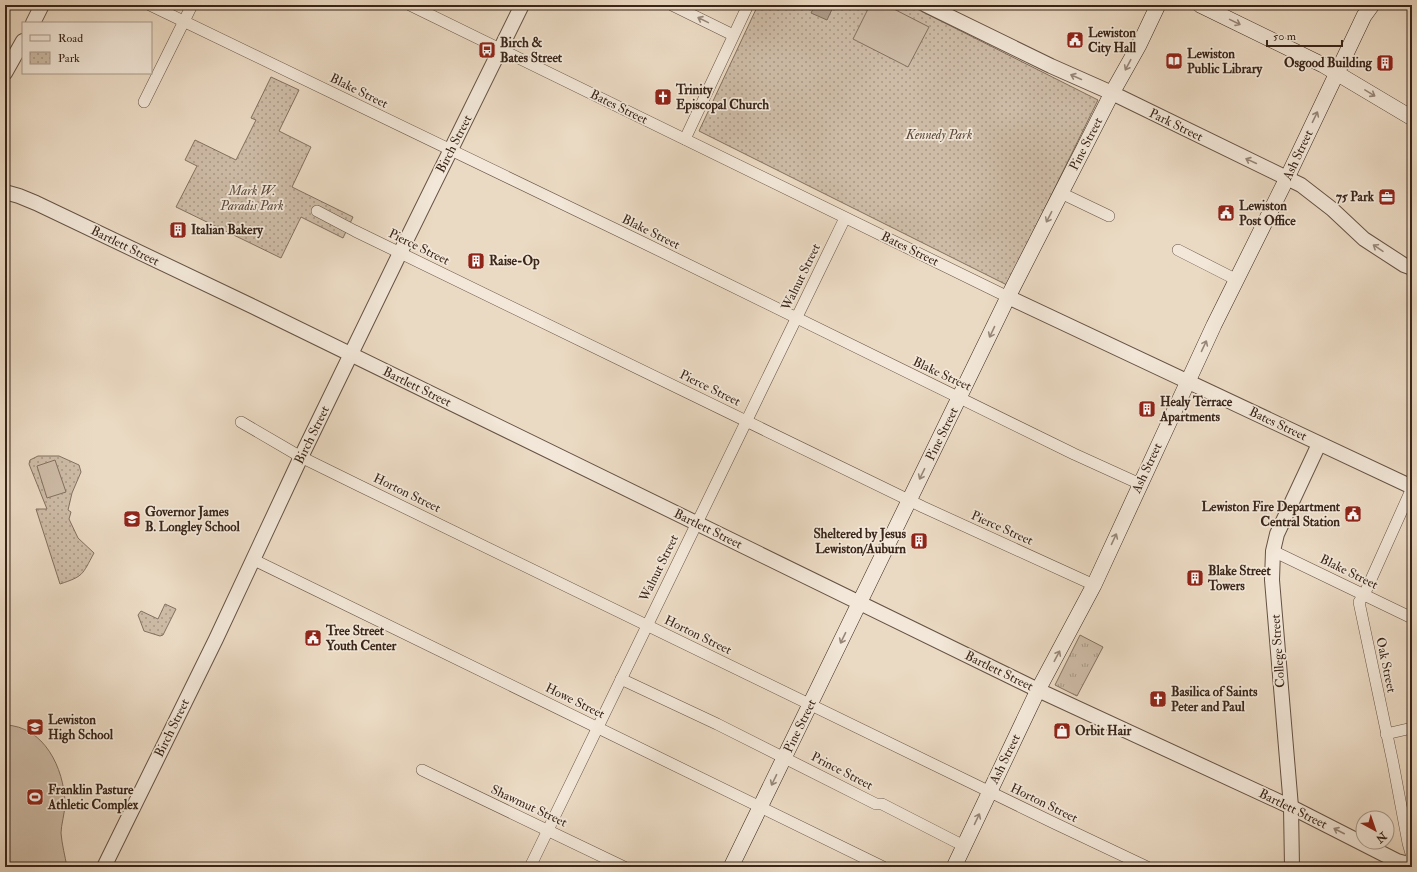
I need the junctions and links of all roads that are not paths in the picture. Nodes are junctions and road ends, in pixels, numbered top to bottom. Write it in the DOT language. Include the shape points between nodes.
graph roads {
  1 [pos="42,5"];
  2 [pos="150,5"];
  3 [pos="192,5"];
  4 [pos="410,5"];
  5 [pos="522,5"];
  6 [pos="672,5"];
  7 [pos="748,5"];
  8 [pos="926,5"];
  9 [pos="1158,5"];
  10 [pos="1200,5"];
  11 [pos="1372,5"];
  12 [pos="948,10"];
  13 [pos="184,21"];
  14 [pos="34,22"];
  15 [pos="734,35"];
  16 [pos="22,43"];
  17 [pos="501,49"];
  18 [pos="1337,72"];
  19 [pos="5,73"];
  20 [pos="1112,93"];
  21 [pos="144,102"];
  22 [pos="1412,118"];
  23 [pos="684,139"];
  24 [pos="451,151"];
  25 [pos="1287,178"];
  26 [pos="5,192"];
  27 [pos="1061,193"];
  28 [pos="317,211"];
  29 [pos="1109,216"];
  30 [pos="845,218"];
  31 [pos="1178,250"];
  32 [pos="400,253"];
  33 [pos="1412,268"];
  34 [pos="1237,280"];
  35 [pos="1008,296"];
  36 [pos="796,319"];
  37 [pos="350,355"];
  38 [pos="1187,381"];
  39 [pos="960,397"];
  40 [pos="746,421"];
  41 [pos="241,422"];
  42 [pos="1320,444"];
  43 [pos="301,457"];
  44 [pos="1140,484"];
  45 [pos="1412,487"];
  46 [pos="909,501"];
  47 [pos="696,524"];
  48 [pos="1273,551"];
  49 [pos="254,560"];
  50 [pos="1094,585"];
  51 [pos="1364,595"];
  52 [pos="860,603"];
  53 [pos="1412,618"];
  54 [pos="647,625"];
  55 [pos="621,679"];
  56 [pos="1038,690"];
  57 [pos="810,704"];
  58 [pos="597,727"];
  59 [pos="1412,728"];
  60 [pos="1386,734"];
  61 [pos="785,758"];
  62 [pos="422,770"];
  63 [pos="989,792"];
  64 [pos="1291,807"];
  65 [pos="761,808"];
  66 [pos="548,830"];
  67 [pos="964,846"];
  68 [pos="1412,857"];
  69 [pos="1412,865"];
  70 [pos="104,867"];
  71 [pos="530,867"];
  72 [pos="624,867"];
  73 [pos="732,867"];
  74 [pos="883,867"];
  75 [pos="954,867"];
  76 [pos="1146,867"];
  77 [pos="1292,867"];
  1 -- 14 [label="street"];
  2 -- 13 [label="street, Blake Street"];
  3 -- 13 [label="street"];
  4 -- 17 [label="street, Bates Street"];
  5 -- 17 [label="street, Birch Street"];
  15 -- 6 [label="street, one-way"];
  7 -- 15 [label="street"];
  8 -- 12 [label="street, Park Street"];
  9 -- 20 [label="main road, Pine Street, one-way"];
  10 -- 18 [label="main road, one-way"];
  11 -- 18 [label="main road, Ash Street"];
  20 -- 12 [label="street, Park Street, one-way" via="1051,66"];
  13 -- 21 [label="street"];
  13 -- 24 [label="street, Blake Street"];
  15 -- 23 [label="street"];
  16 -- 19 [label="street"];
  17 -- 23 [label="street, Bates Street"];
  17 -- 24 [label="street, Birch Street"];
  18 -- 22 [label="main road, one-way"];
  25 -- 18 [label="main road, Ash Street, one-way"];
  25 -- 20 [label="street, Park Street, one-way"];
  20 -- 27 [label="main road, Pine Street"];
  23 -- 30 [label="street, Bates Street"];
  24 -- 32 [label="street, Birch Street"];
  24 -- 36 [label="street, Blake Street"];
  33 -- 25 [label="street, Park Street, one-way" via="1364,239 1332,209 1301,185"];
  25 -- 34 [label="main road, Ash Street"];
  26 -- 37 [label="street, Bartlett Street" via="36,203"];
  27 -- 29 [label="street"];
  27 -- 35 [label="main road, Pine Street, one-way"];
  28 -- 32 [label="street, Pierce Street"];
  30 -- 35 [label="street, Bates Street"];
  30 -- 36 [label="street, Walnut Street"];
  31 -- 34 [label="street"];
  32 -- 37 [label="street, Birch Street"];
  32 -- 40 [label="street, Pierce Street"];
  38 -- 34 [label="main road, Ash Street, one-way"];
  35 -- 38 [label="street, Bates Street"];
  35 -- 39 [label="main road, Pine Street, one-way"];
  36 -- 39 [label="street, Blake Street"];
  36 -- 40 [label="street, Walnut Street"];
  37 -- 43 [label="street, Birch Street"];
  37 -- 47 [label="street, Bartlett Street"];
  38 -- 42 [label="street, Bates Street"];
  38 -- 44 [label="main road, Ash Street"];
  39 -- 44 [label="street, Blake Street"];
  39 -- 46 [label="main road, Pine Street, one-way"];
  40 -- 46 [label="street, Pierce Street"];
  40 -- 47 [label="street, Walnut Street"];
  41 -- 43 [label="street, Horton Street"];
  42 -- 45 [label="street, Bates Street"];
  42 -- 48 [label="street, College Street" via="1280,525"];
  43 -- 49 [label="street, Birch Street"];
  43 -- 54 [label="street, Horton Street"];
  50 -- 44 [label="main road, Ash Street, one-way"];
  45 -- 51 [label="street, Oak Street"];
  46 -- 50 [label="street, Pierce Street"];
  46 -- 52 [label="main road, Pine Street"];
  47 -- 52 [label="street, Bartlett Street"];
  47 -- 54 [label="street, Walnut Street"];
  48 -- 51 [label="street, Blake Street"];
  48 -- 64 [label="street, College Street" via="1272,580"];
  49 -- 58 [label="street, Howe Street"];
  49 -- 70 [label="street, Birch Street"];
  56 -- 50 [label="main road, Ash Street, one-way"];
  51 -- 53 [label="street, Blake Street"];
  51 -- 60 [label="street, Oak Street" via="1359,602"];
  52 -- 56 [label="street, Bartlett Street"];
  52 -- 57 [label="main road, Pine Street, one-way"];
  54 -- 55 [label="street, Walnut Street"];
  54 -- 57 [label="street, Horton Street"];
  55 -- 58 [label="street, Walnut Street"];
  55 -- 61 [label="street, Prince Street"];
  56 -- 63 [label="main road, Ash Street"];
  56 -- 64 [label="street, Bartlett Street"];
  57 -- 61 [label="main road, Pine Street"];
  57 -- 63 [label="street, Horton Street"];
  58 -- 65 [label="street, Howe Street"];
  58 -- 66 [label="street, Walnut Street"];
  59 -- 60 [label="street"];
  60 -- 68 [label="street, Oak Street"];
  61 -- 65 [label="main road, Pine Street, one-way"];
  61 -- 67 [label="street, Prince Street"];
  62 -- 66 [label="street, Shawmut Street"];
  67 -- 63 [label="main road, Ash Street, one-way"];
  63 -- 76 [label="street, Horton Street"];
  69 -- 64 [label="street, Bartlett Street, one-way" via="1396,861"];
  64 -- 77 [label="street, College Street"];
  65 -- 73 [label="main road, Pine Street"];
  65 -- 74 [label="street, Howe Street"];
  66 -- 71 [label="street, Walnut Street"];
  66 -- 72 [label="street, Shawmut Street"];
  67 -- 75 [label="main road, Ash Street"];
}
